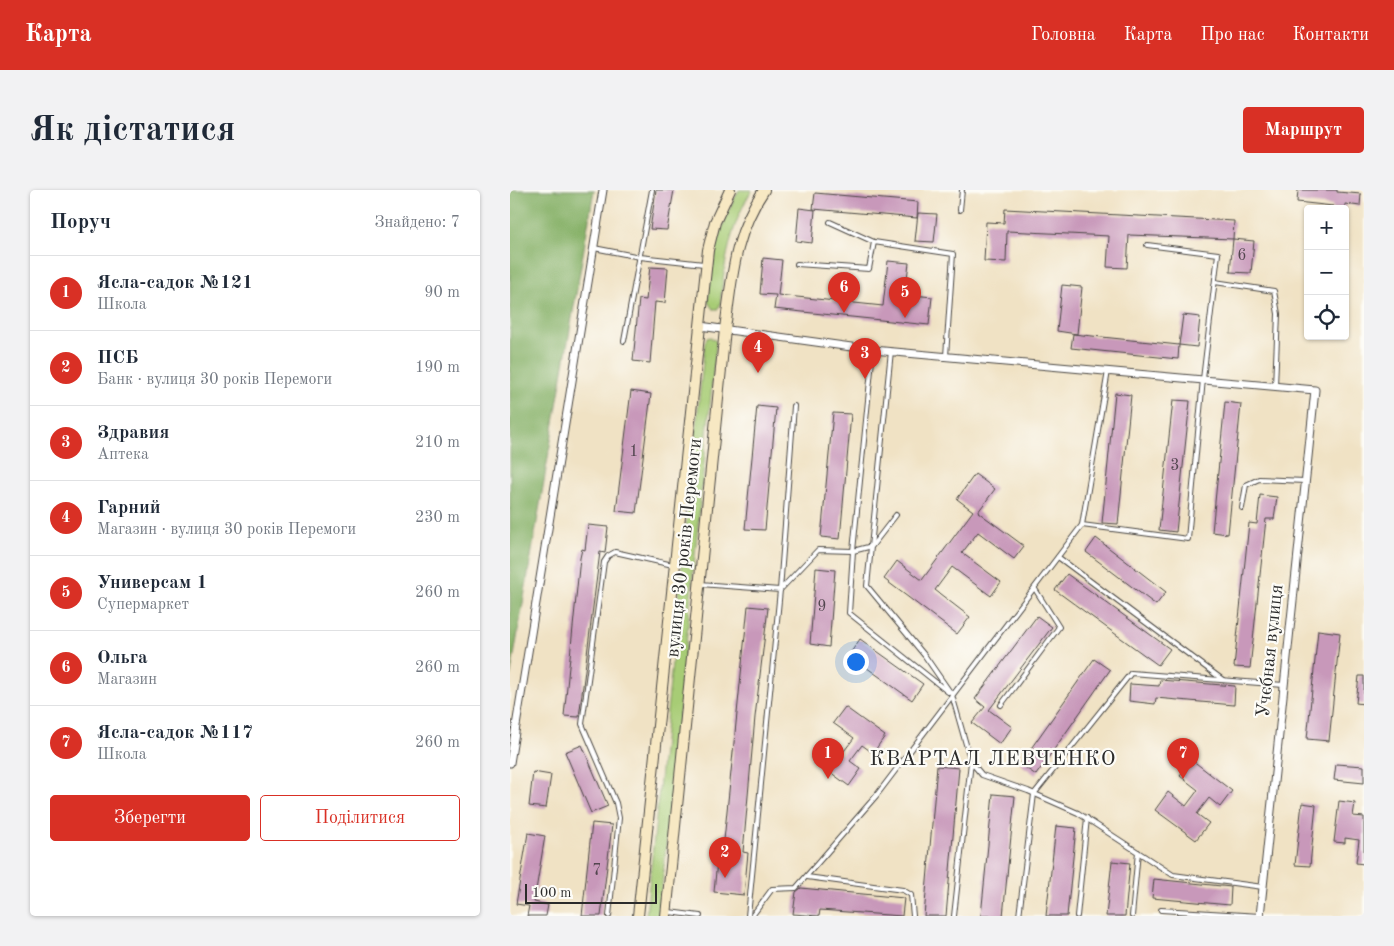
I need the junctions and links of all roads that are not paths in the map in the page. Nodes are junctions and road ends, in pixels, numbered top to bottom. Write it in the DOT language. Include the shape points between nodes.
graph roads {
  1 [pos="603,190"];
  2 [pos="652,190"];
  3 [pos="730,190"];
  4 [pos="764,190"];
  5 [pos="962,190"];
  6 [pos="960,210"];
  7 [pos="830,222"];
  8 [pos="874,242"];
  9 [pos="1147,245"];
  10 [pos="594,248"];
  11 [pos="640,257"];
  12 [pos="707,264"];
  13 [pos="797,264"];
  14 [pos="1215,282"];
  15 [pos="700,326"];
  16 [pos="725,329"];
  17 [pos="624,341"];
  18 [pos="873,350"];
  19 [pos="891,351"];
  20 [pos="946,356"];
  21 [pos="1108,371"];
  22 [pos="1203,379"];
  23 [pos="1275,386"];
  24 [pos="794,406"];
  25 [pos="1305,481"];
  26 [pos="1242,508"];
  27 [pos="896,515"];
  28 [pos="1082,525"];
  29 [pos="872,546"];
  30 [pos="853,552"];
  31 [pos="1058,557"];
  32 [pos="675,566"];
  33 [pos="699,584"];
  34 [pos="1035,589"];
  35 [pos="780,590"];
  36 [pos="1224,680"];
  37 [pos="1284,685"];
  38 [pos="952,695"];
  39 [pos="1001,705"];
  40 [pos="971,762"];
  41 [pos="510,763"];
  42 [pos="1034,794"];
  43 [pos="1087,818"];
  44 [pos="1138,852"];
  45 [pos="807,877"];
  46 [pos="1263,887"];
  47 [pos="1161,910"];
  48 [pos="666,914"];
  49 [pos="609,916"];
  50 [pos="638,916"];
  51 [pos="700,916"];
  52 [pos="750,916"];
  53 [pos="913,916"];
  54 [pos="954,916"];
  55 [pos="1018,916"];
  56 [pos="1077,916"];
  57 [pos="1132,916"];
  58 [pos="1260,916"];
  1 -- 10 [label="street"];
  2 -- 11 [label="lane"];
  3 -- 12 [label="street, вулиця 30 років Перемоги" via="715,222"];
  4 -- 16 [label="street, вулиця 30 років Перемоги" via="744,227 736,254"];
  5 -- 6 [label="lane"];
  7 -- 8 [label="lane"];
  8 -- 13 [label="lane" via="869,269"];
  8 -- 20 [label="lane" via="953,254"];
  9 -- 14 [label="lane" via="1218,254"];
  10 -- 11 [label="lane"];
  10 -- 41 [label="street"];
  11 -- 12 [label="lane"];
  11 -- 17 [label="lane"];
  12 -- 15 [label="street, вулиця 30 років Перемоги"];
  14 -- 22 [label="lane"];
  14 -- 23 [label="lane" via="1274,292 1278,314"];
  15 -- 16 [label="street"];
  15 -- 32 [label="street, вулиця 30 років Перемоги"];
  16 -- 18 [label="street"];
  16 -- 33 [label="street, вулиця 30 років Перемоги"];
  18 -- 19 [label="street"];
  18 -- 30 [label="lane"];
  19 -- 20 [label="street"];
  19 -- 29 [label="lane"];
  20 -- 21 [label="street"];
  21 -- 22 [label="street"];
  21 -- 28 [label="lane"];
  22 -- 23 [label="street"];
  22 -- 28 [label="lane" via="1188,539"];
  23 -- 25 [label="street, Учєбная вулиця" via="1315,390"];
  24 -- 35 [label="lane"];
  25 -- 26 [label="lane" via="1259,479 1246,485"];
  25 -- 37 [label="street, Учєбная вулиця"];
  27 -- 29 [label="lane"];
  28 -- 31 [label="lane"];
  29 -- 30 [label="lane"];
  29 -- 38 [label="lane" via="867,586 925,656"];
  30 -- 35 [label="lane" via="818,550"];
  30 -- 38 [label="lane" via="849,614"];
  31 -- 34 [label="lane"];
  31 -- 36 [label="lane"];
  32 -- 49 [label="lane" via="615,552 604,562 582,724 616,803 619,818"];
  32 -- 50 [label="street, вулиця 30 років Перемоги"];
  33 -- 35 [label="lane"];
  33 -- 48 [label="street, вулиця 30 років Перемоги"];
  34 -- 38 [label="lane"];
  34 -- 39 [label="lane" via="1059,627"];
  35 -- 52 [label="lane"];
  36 -- 37 [label="lane"];
  36 -- 42 [label="lane" via="1131,673"];
  37 -- 46 [label="street, Учєбная вулиця"];
  38 -- 40 [label="lane"];
  38 -- 45 [label="lane" via="876,796"];
  40 -- 42 [label="lane" via="982,775"];
  40 -- 54 [label="lane"];
  42 -- 43 [label="lane"];
  42 -- 55 [label="lane"];
  43 -- 44 [label="lane"];
  43 -- 56 [label="lane"];
  44 -- 46 [label="lane" via="1173,875"];
  44 -- 57 [label="lane"];
  45 -- 52 [label="lane" via="796,888 772,888"];
  45 -- 53 [label="lane" via="903,890 911,895"];
  46 -- 58 [label="street, Учєбная вулиця"];
  47 -- 58 [label="lane"];
  48 -- 51 [label="lane"];
}
